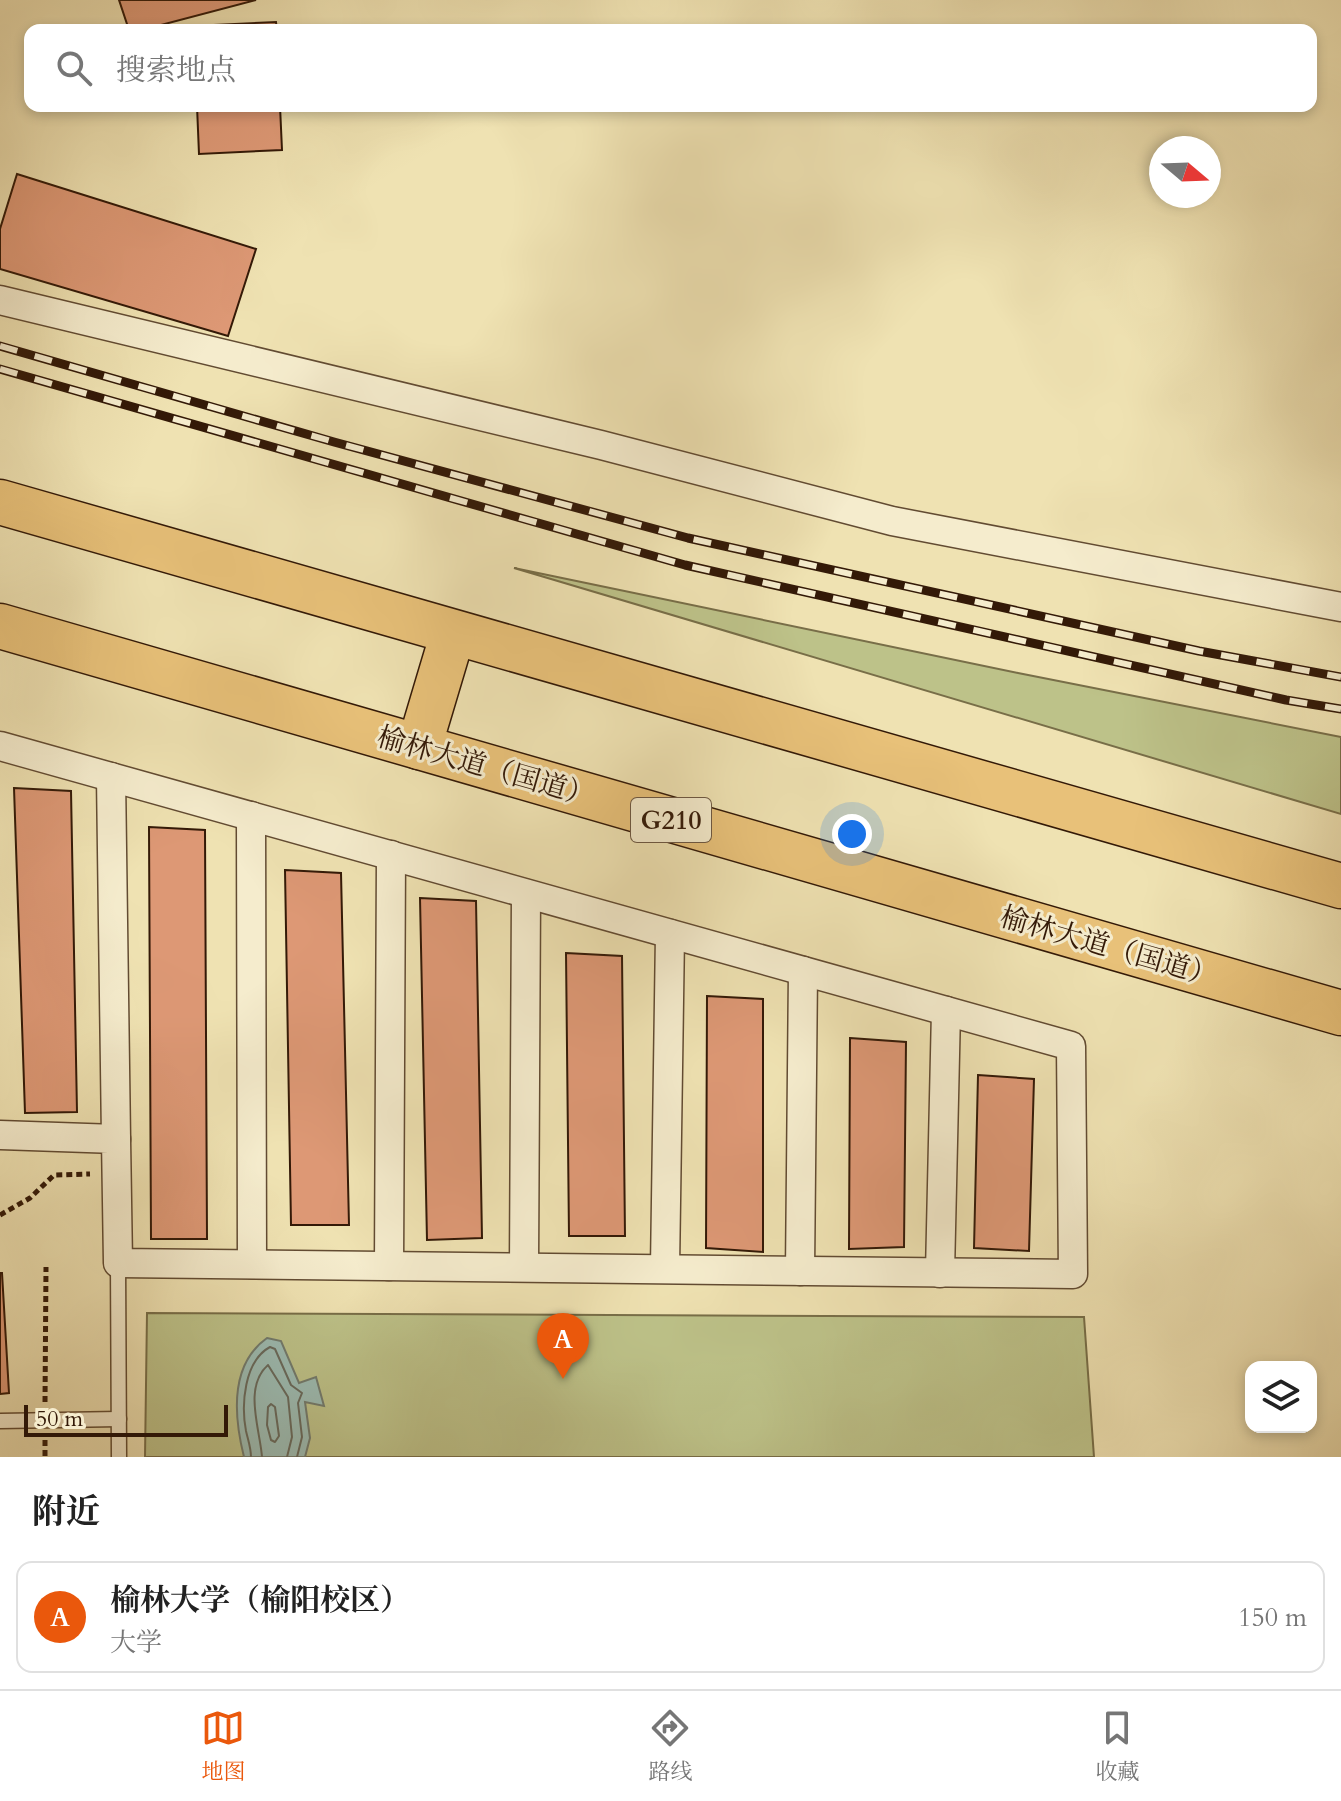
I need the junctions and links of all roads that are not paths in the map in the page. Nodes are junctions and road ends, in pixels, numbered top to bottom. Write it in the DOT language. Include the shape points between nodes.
graph roads {
  1 [pos="0,300"];
  2 [pos="0,502"];
  3 [pos="1341,607"];
  4 [pos="0,626"];
  5 [pos="453,633"];
  6 [pos="0,746"];
  7 [pos="419,747"];
  8 [pos="111,777"];
  9 [pos="251,816"];
  10 [pos="391,855"];
  11 [pos="1341,886"];
  12 [pos="526,894"];
  13 [pos="670,934"];
  14 [pos="803,971"];
  15 [pos="946,1011"];
  16 [pos="1341,1013"];
  17 [pos="0,1135"];
  18 [pos="116,1139"];
  19 [pos="118,1263"];
  20 [pos="252,1264"];
  21 [pos="389,1266"];
  22 [pos="524,1267"];
  23 [pos="665,1268"];
  24 [pos="800,1271"];
  25 [pos="940,1273"];
  26 [pos="119,1419"];
  27 [pos="0,1421"];
  28 [pos="119,1457"];
  1 -- 3 [label="street" via="892,521"];
  2 -- 5 [label="highway"];
  4 -- 7 [label="highway, 榆林大道（国道） / G210"];
  5 -- 7 [label="highway"];
  5 -- 11 [label="highway"];
  6 -- 8 [label="street"];
  7 -- 16 [label="highway, 榆林大道（国道） / G210"];
  8 -- 9 [label="street"];
  8 -- 18 [label="street"];
  9 -- 10 [label="street"];
  9 -- 20 [label="street"];
  10 -- 12 [label="street"];
  10 -- 21 [label="street"];
  12 -- 13 [label="street"];
  12 -- 22 [label="street"];
  13 -- 14 [label="street"];
  13 -- 23 [label="street"];
  14 -- 15 [label="street"];
  14 -- 24 [label="street"];
  15 -- 25 [label="street"];
  15 -- 25 [label="street" via="1071,1046 1073,1274"];
  17 -- 18 [label="street"];
  18 -- 19 [label="street"];
  19 -- 20 [label="street"];
  19 -- 26 [label="lane"];
  20 -- 21 [label="street"];
  21 -- 22 [label="street"];
  22 -- 23 [label="street"];
  23 -- 24 [label="street"];
  24 -- 25 [label="street"];
  26 -- 27 [label="lane"];
  26 -- 28 [label="lane"];
}
